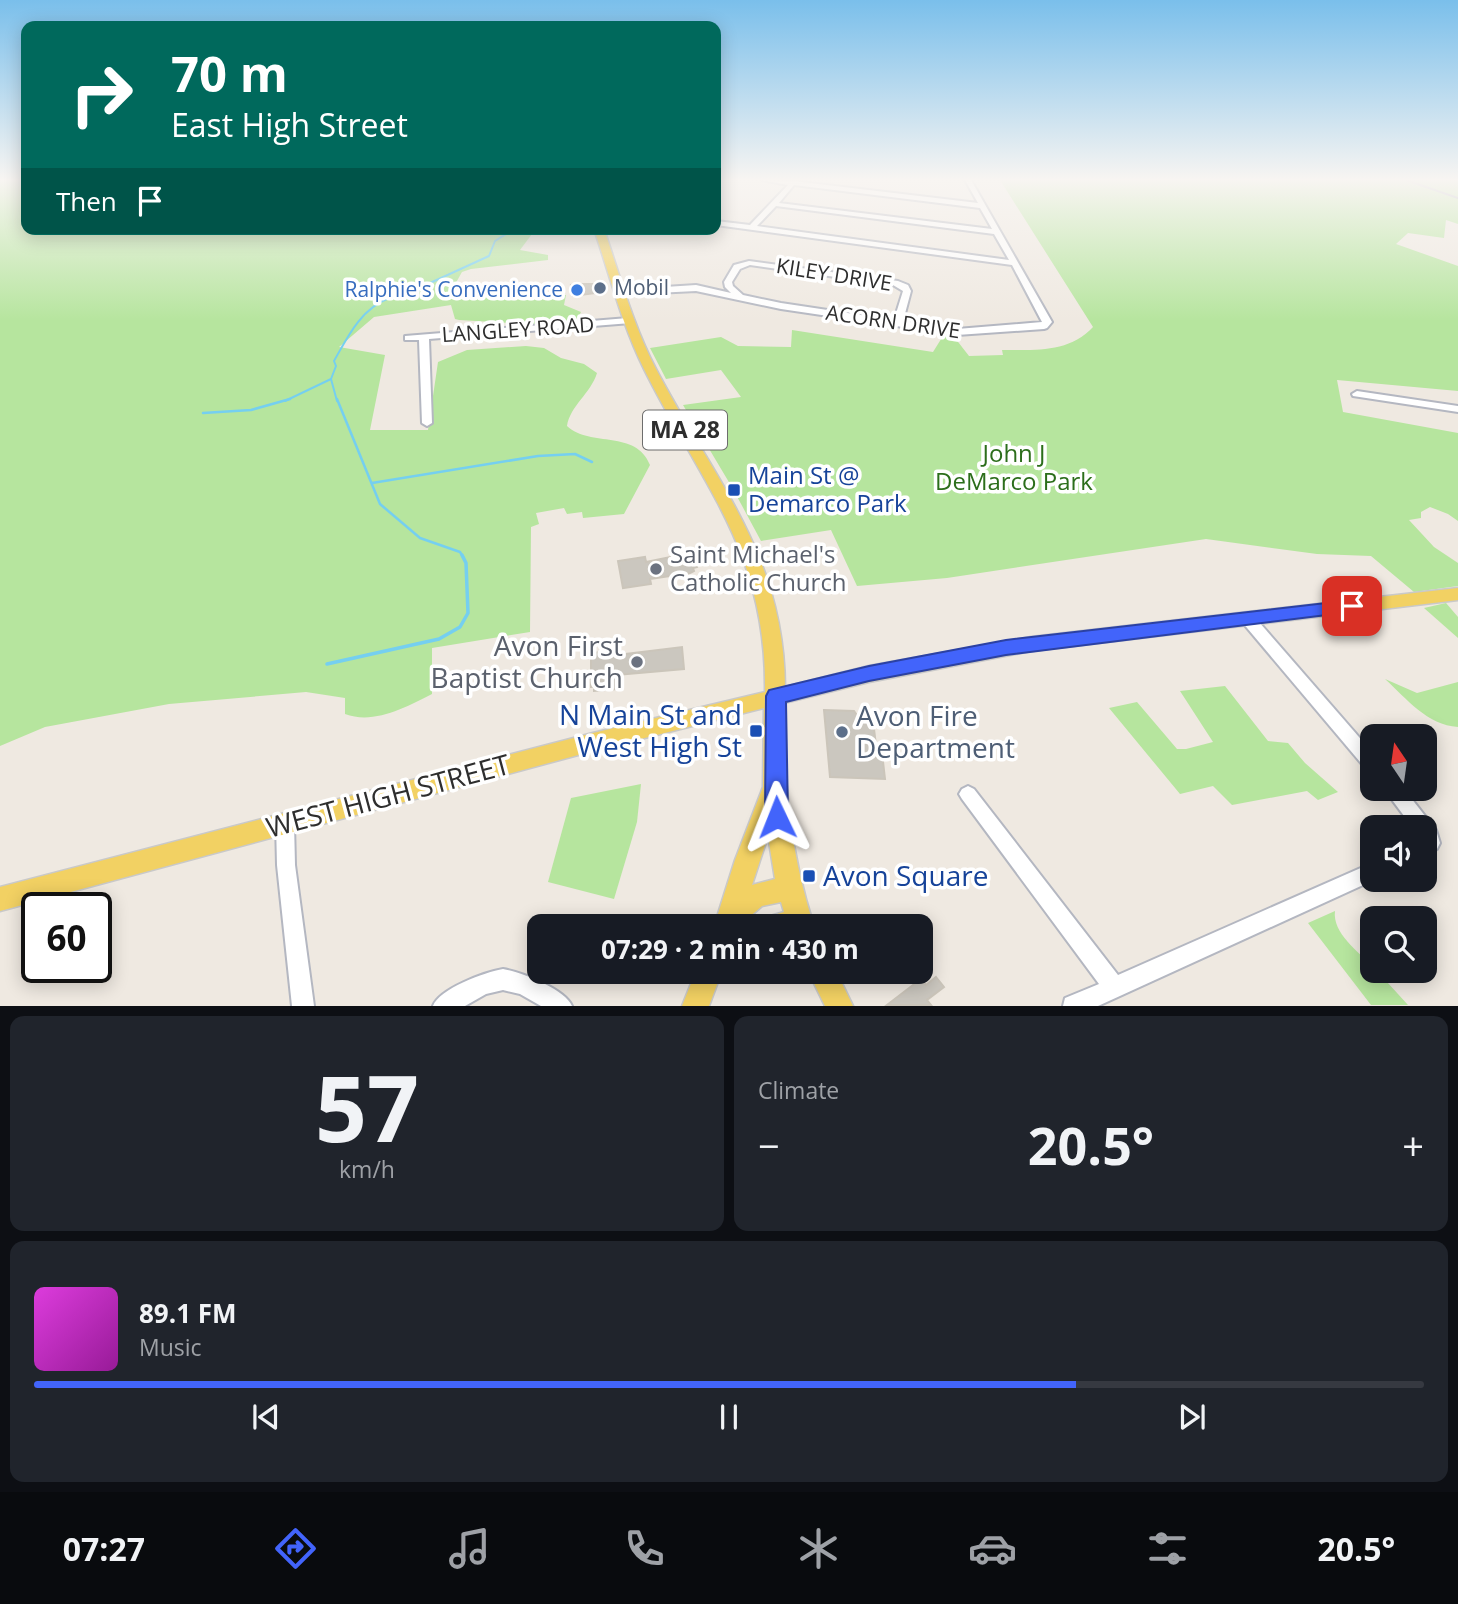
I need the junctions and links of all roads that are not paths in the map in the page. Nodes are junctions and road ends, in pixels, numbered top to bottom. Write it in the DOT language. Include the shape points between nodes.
graph roads {
  1 [pos="744,227"];
  2 [pos="957,227"];
  3 [pos="994,227"];
  4 [pos="752,228"];
  5 [pos="997,232"];
  6 [pos="601,235"];
  7 [pos="1013,263"];
  8 [pos="730,277"];
  9 [pos="683,288"];
  10 [pos="618,293"];
  11 [pos="742,297"];
  12 [pos="628,321"];
  13 [pos="898,323"];
  14 [pos="424,337"];
  15 [pos="408,338"];
  16 [pos="1357,394"];
  17 [pos="1458,409"];
  18 [pos="427,423"];
  19 [pos="1458,594"];
  20 [pos="1247,618"];
  21 [pos="776,696"];
  22 [pos="1360,750"];
  23 [pos="775,784"];
  24 [pos="968,794"];
  25 [pos="285,823"];
  26 [pos="1360,877"];
  27 [pos="789,888"];
  28 [pos="0,899"];
  29 [pos="730,914"];
  30 [pos="736,914"];
  31 [pos="791,914"];
  32 [pos="704,984"];
  33 [pos="828,984"];
  34 [pos="1114,987"];
  35 [pos="303,1006"];
  36 [pos="443,1006"];
  37 [pos="562,1006"];
  38 [pos="695,1006"];
  39 [pos="840,1006"];
  40 [pos="1073,1006"];
  1 -- 4 [label="street"];
  2 -- 5 [label="street"];
  3 -- 5 [label="street, ACORN DRIVE"];
  4 -- 7 [label="street"];
  5 -- 7 [label="street, ACORN DRIVE"];
  6 -- 10 [label="main road, MA 28"];
  7 -- 13 [label="street, ACORN DRIVE" via="1045,318 1044,326 957,332"];
  8 -- 9 [label="street, KILEY DRIVE"];
  8 -- 11 [label="street" via="729,287"];
  8 -- 13 [label="street, KILEY DRIVE" via="742,265 758,263 895,283 907,291"];
  9 -- 10 [label="street, ACORN DRIVE"];
  9 -- 11 [label="street, ACORN DRIVE"];
  10 -- 12 [label="main road, MA 28"];
  11 -- 13 [label="street, ACORN DRIVE"];
  12 -- 14 [label="street, LANGLEY ROAD"];
  12 -- 21 [label="main road, MA 28" via="652,373 743,531 769,616"];
  14 -- 15 [label="street, LANGLEY ROAD"];
  14 -- 18 [label="street"];
  16 -- 17 [label="street"];
  19 -- 20 [label="main road, WEST HIGH STREET"];
  20 -- 21 [label="main road, WEST HIGH STREET" via="1006,647"];
  20 -- 22 [label="street"];
  21 -- 23 [label="main road, MA 28"];
  21 -- 25 [label="main road, WEST HIGH STREET"];
  23 -- 27 [label="main road, MA 28"];
  23 -- 29 [label="main road"];
  24 -- 34 [label="street"];
  25 -- 28 [label="main road, WEST HIGH STREET"];
  25 -- 35 [label="street"];
  26 -- 34 [label="street"];
  27 -- 30 [label="main road" via="757,895"];
  27 -- 31 [label="main road, MA 28"];
  32 -- 38 [label="main road"];
  33 -- 39 [label="main road"];
  34 -- 40 [label="street"];
  36 -- 37 [label="street" via="485,983 509,978"];
}
